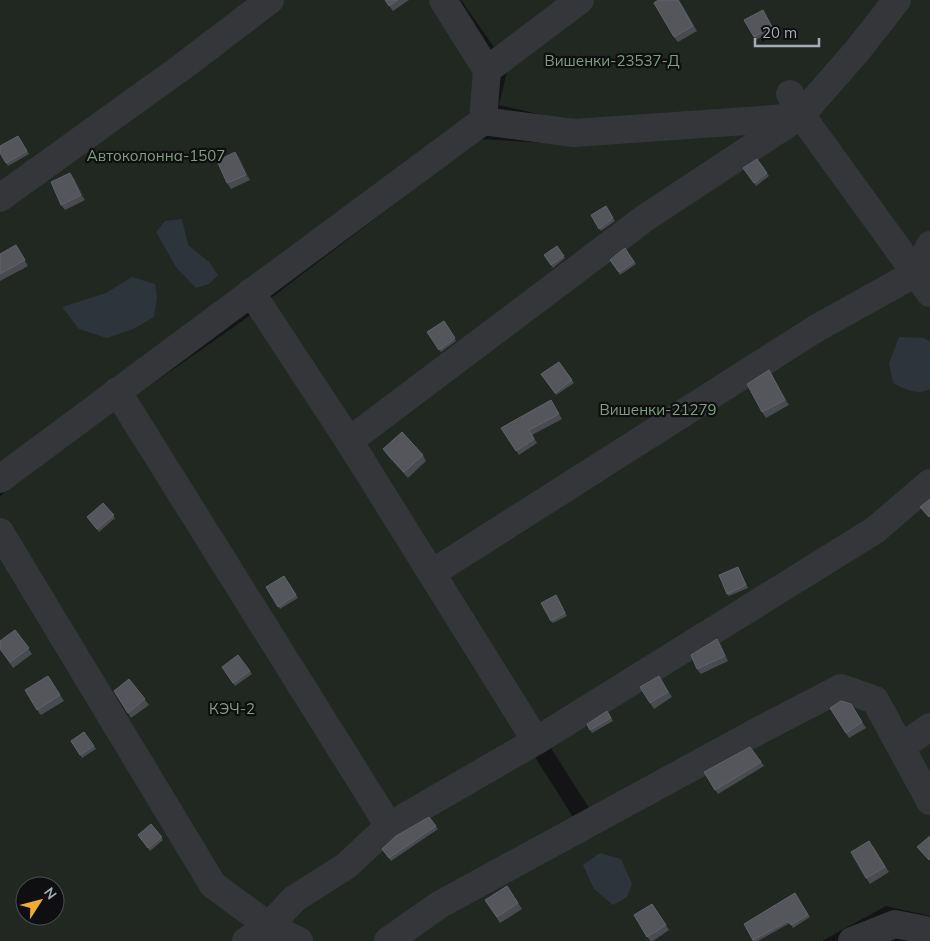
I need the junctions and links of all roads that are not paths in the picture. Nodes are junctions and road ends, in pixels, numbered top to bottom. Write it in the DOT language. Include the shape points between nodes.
graph roads {
  1 [pos="270,0"];
  2 [pos="443,0"];
  3 [pos="580,0"];
  4 [pos="897,0"];
  5 [pos="488,70"];
  6 [pos="795,104"];
  7 [pos="483,121"];
  8 [pos="0,198"];
  9 [pos="930,245"];
  10 [pos="923,283"];
  11 [pos="251,292"];
  12 [pos="117,391"];
  13 [pos="349,441"];
  14 [pos="0,479"];
  15 [pos="930,483"];
  16 [pos="0,532"];
  17 [pos="432,573"];
  18 [pos="930,727"];
  19 [pos="536,740"];
  20 [pos="900,747"];
  21 [pos="930,801"];
  22 [pos="389,826"];
  23 [pos="269,926"];
  24 [pos="930,931"];
  25 [pos="246,941"];
  26 [pos="299,941"];
  27 [pos="388,941"];
  28 [pos="852,941"];
  1 -- 8 [label="street"];
  2 -- 5 [label="street"];
  3 -- 5 [label="street"];
  4 -- 6 [label="street" via="857,51"];
  5 -- 7 [label="street"];
  6 -- 7 [label="street" via="774,119 574,133"];
  6 -- 10 [label="street"];
  6 -- 13 [label="street"];
  7 -- 11 [label="street"];
  9 -- 10 [label="street"];
  10 -- 17 [label="street" via="817,328"];
  11 -- 12 [label="street"];
  11 -- 13 [label="street"];
  12 -- 14 [label="street"];
  12 -- 22 [label="street"];
  13 -- 17 [label="street"];
  15 -- 19 [label="street" via="876,530"];
  16 -- 23 [label="street" via="213,885"];
  17 -- 19 [label="street"];
  18 -- 20 [label="street"];
  19 -- 22 [label="street"];
  20 -- 21 [label="street"];
  20 -- 27 [label="street" via="875,700 842,688 439,904"];
  22 -- 23 [label="street" via="346,866 294,899"];
  23 -- 25 [label="street"];
  23 -- 26 [label="street"];
  24 -- 28 [label="street" via="895,924"];
}
